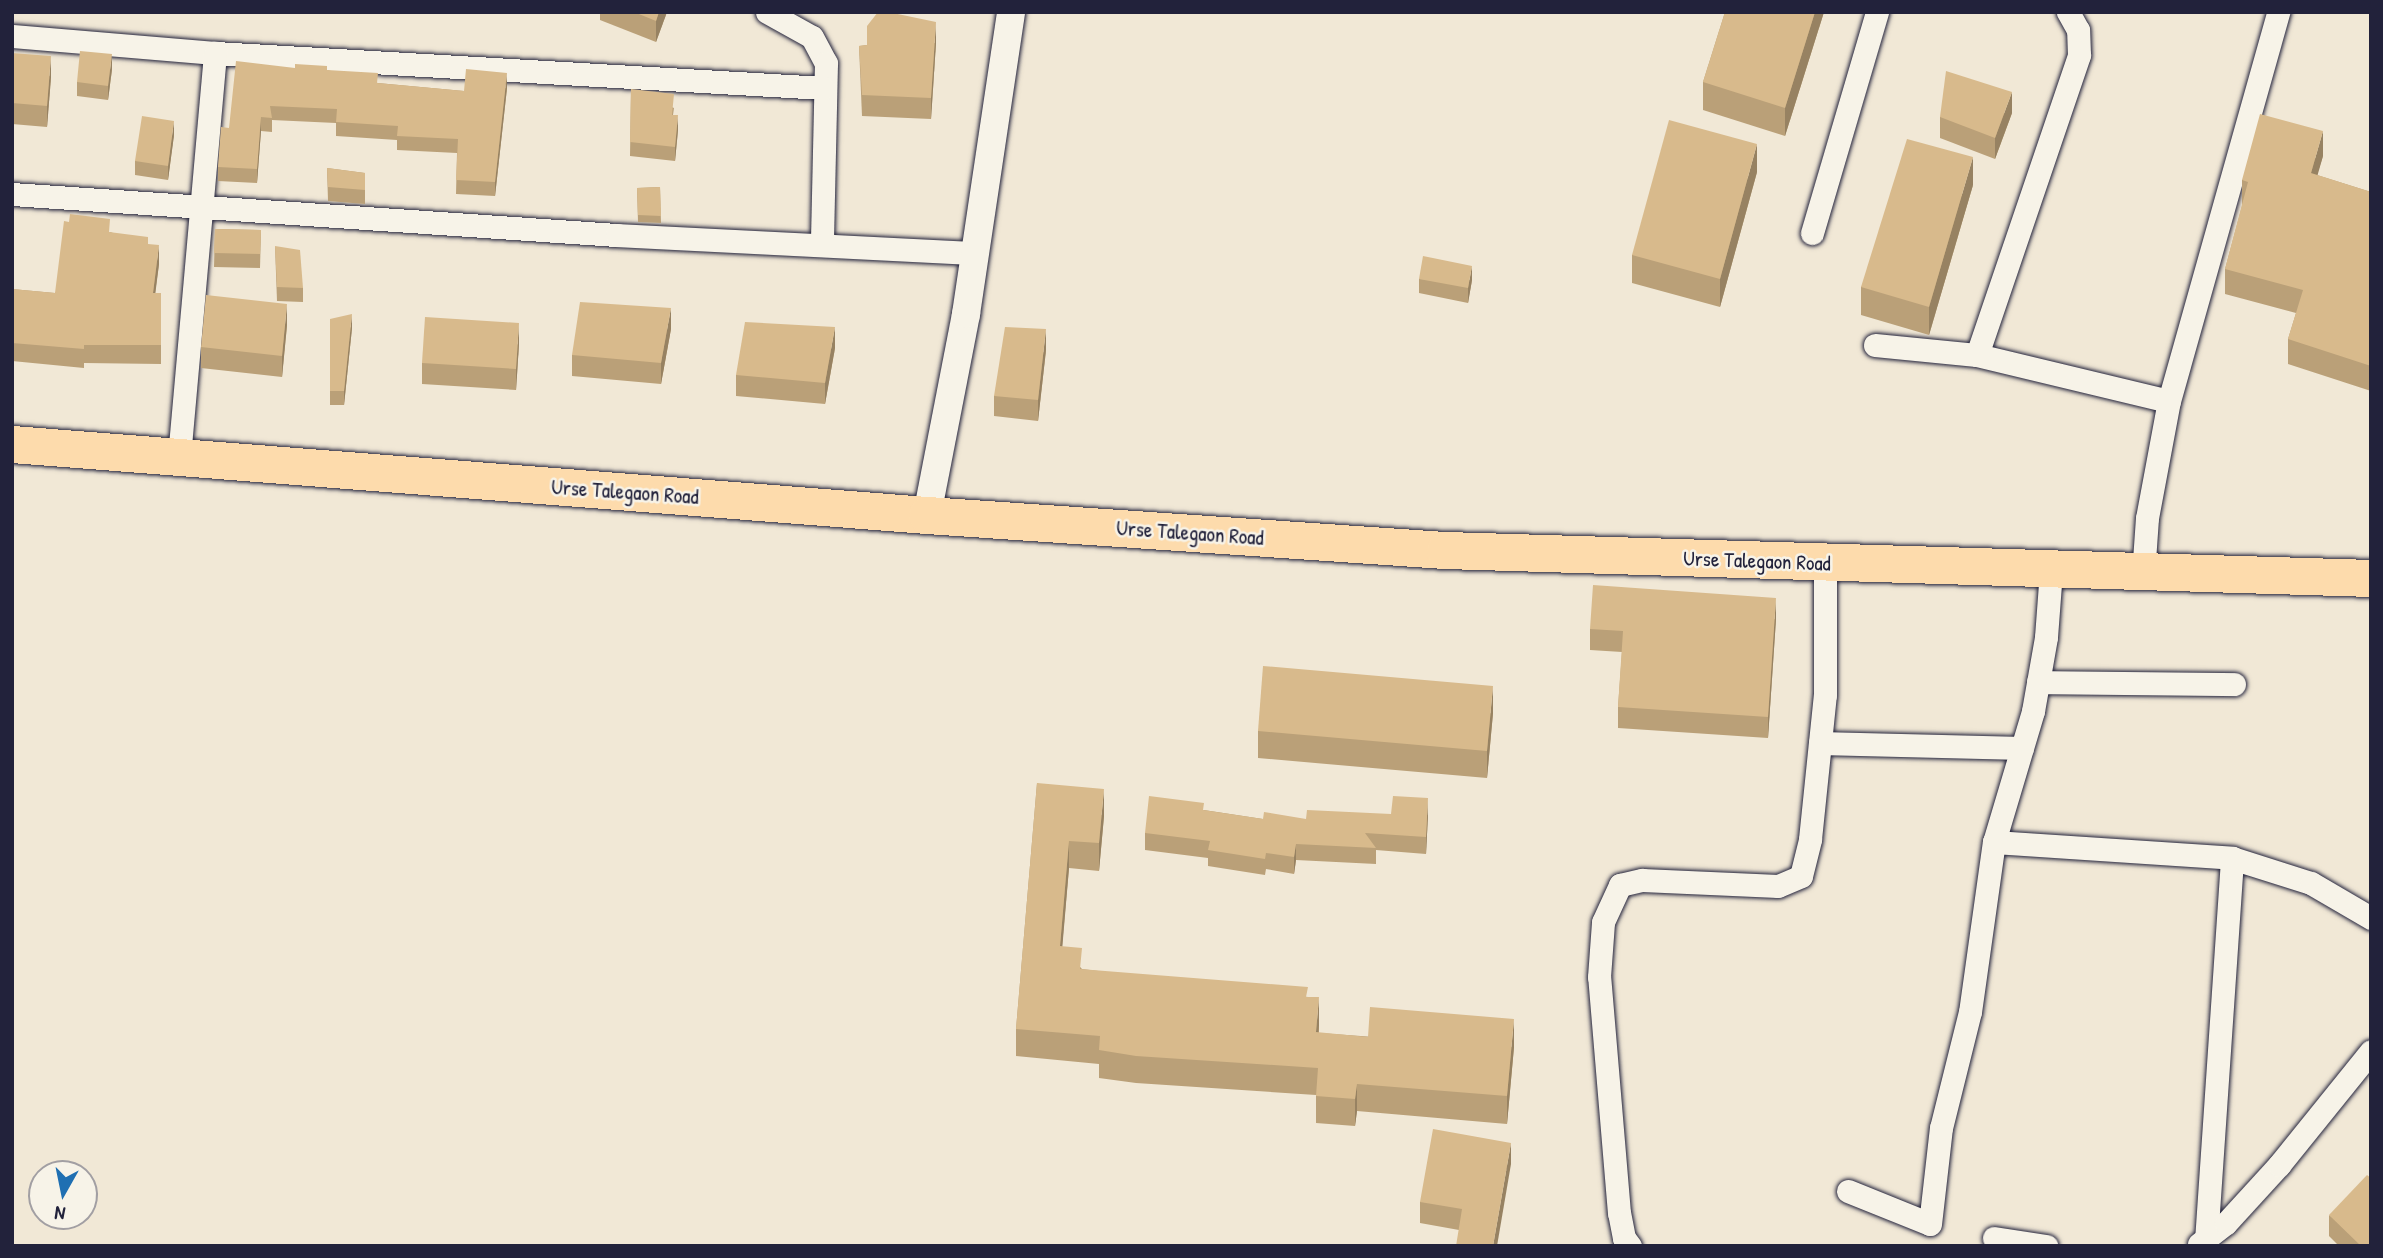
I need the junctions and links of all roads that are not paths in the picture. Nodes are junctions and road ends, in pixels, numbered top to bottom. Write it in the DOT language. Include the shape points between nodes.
graph roads {
  1 [pos="766,12"];
  2 [pos="1011,12"];
  3 [pos="1877,12"];
  4 [pos="2068,12"];
  5 [pos="2278,12"];
  6 [pos="12,36"];
  7 [pos="215,53"];
  8 [pos="823,88"];
  9 [pos="12,194"];
  10 [pos="202,207"];
  11 [pos="1812,233"];
  12 [pos="822,245"];
  13 [pos="976,253"];
  14 [pos="1875,345"];
  15 [pos="1977,355"];
  16 [pos="2169,401"];
  17 [pos="12,444"];
  18 [pos="179,457"];
  19 [pos="926,515"];
  20 [pos="1825,563"];
  21 [pos="2051,571"];
  22 [pos="2143,575"];
  23 [pos="2371,578"];
  24 [pos="2038,682"];
  25 [pos="2234,684"];
  26 [pos="1820,743"];
  27 [pos="2022,748"];
  28 [pos="1994,842"];
  29 [pos="2232,858"];
  30 [pos="2371,918"];
  31 [pos="2371,1051"];
  32 [pos="1848,1191"];
  33 [pos="1994,1238"];
  34 [pos="2201,1243"];
  35 [pos="1630,1246"];
  36 [pos="2046,1246"];
  1 -- 8 [label="street" via="812,37 826,63"];
  2 -- 13 [label="street"];
  3 -- 11 [label="street"];
  4 -- 15 [label="street" via="2078,30 2079,55"];
  5 -- 16 [label="street"];
  6 -- 7 [label="street"];
  7 -- 8 [label="street"];
  7 -- 10 [label="street"];
  8 -- 12 [label="street"];
  9 -- 10 [label="street"];
  10 -- 12 [label="street"];
  10 -- 18 [label="street"];
  12 -- 13 [label="street"];
  13 -- 19 [label="street"];
  14 -- 15 [label="street"];
  15 -- 16 [label="street"];
  16 -- 22 [label="street" via="2147,518"];
  17 -- 18 [label="highway, Urse Talegaon Road"];
  18 -- 19 [label="highway, Urse Talegaon Road"];
  19 -- 20 [label="highway, Urse Talegaon Road" via="1445,550"];
  20 -- 21 [label="highway, Urse Talegaon Road"];
  20 -- 26 [label="street" via="1825,695"];
  21 -- 22 [label="highway, Urse Talegaon Road"];
  21 -- 24 [label="street"];
  22 -- 23 [label="highway, Urse Talegaon Road"];
  24 -- 25 [label="street"];
  24 -- 27 [label="street"];
  26 -- 27 [label="street"];
  26 -- 35 [label="street" via="1806,861 1793,883 1642,880 1620,885 1609,901 1599,977 1619,1213"];
  27 -- 28 [label="street"];
  28 -- 29 [label="street"];
  28 -- 32 [label="street" via="1970,1012 1941,1128 1930,1224"];
  29 -- 30 [label="street" via="2311,883"];
  29 -- 34 [label="street"];
  31 -- 34 [label="street" via="2279,1165"];
  33 -- 36 [label="street"];
}
